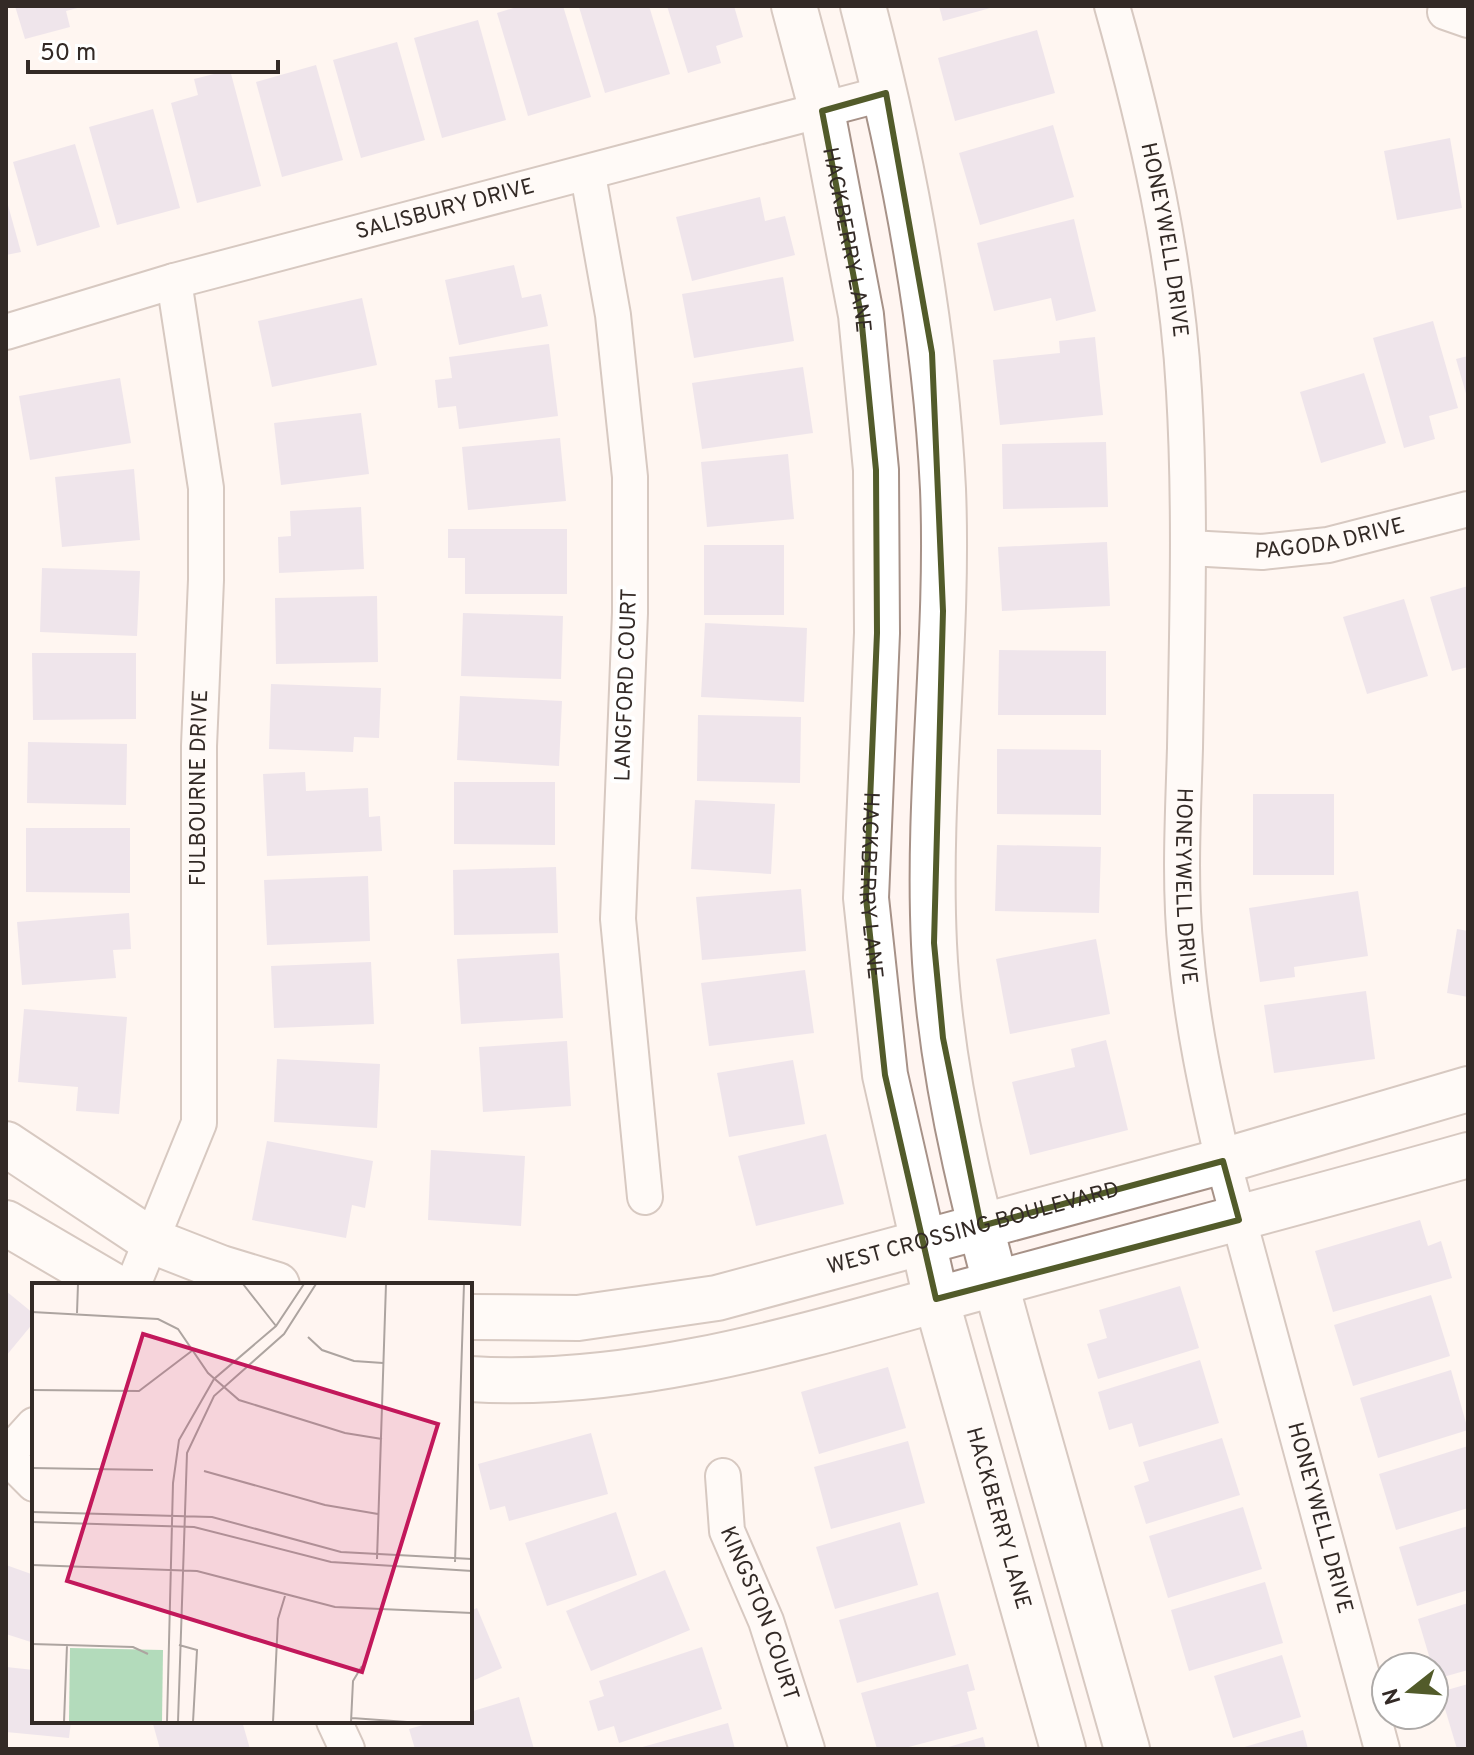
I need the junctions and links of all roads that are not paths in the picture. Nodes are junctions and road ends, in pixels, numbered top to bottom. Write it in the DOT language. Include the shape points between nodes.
graph roads {
  1 [pos="794,6"];
  2 [pos="863,6"];
  3 [pos="1112,6"];
  4 [pos="886,93"];
  5 [pos="822,111"];
  6 [pos="588,175"];
  7 [pos="174,281"];
  8 [pos="6,332"];
  9 [pos="1468,509"];
  10 [pos="1189,548"];
  11 [pos="1468,1089"];
  12 [pos="6,1144"];
  13 [pos="1468,1155"];
  14 [pos="1223,1161"];
  15 [pos="645,1197"];
  16 [pos="1239,1220"];
  17 [pos="6,1223"];
  18 [pos="981,1226"];
  19 [pos="923,1240"];
  20 [pos="152,1241"];
  21 [pos="109,1283"];
  22 [pos="134,1283"];
  23 [pos="270,1283"];
  24 [pos="995,1283"];
  25 [pos="936,1299"];
  26 [pos="472,1317"];
  27 [pos="472,1379"];
  28 [pos="32,1427"];
  29 [pos="6,1456"];
  30 [pos="723,1476"];
  31 [pos="32,1482"];
  32 [pos="335,1723"];
  33 [pos="347,1749"];
  34 [pos="807,1749"];
  35 [pos="1063,1749"];
  36 [pos="1127,1749"];
  37 [pos="1382,1749"];
  1 -- 5 [label="street, HACKBERRY LANE"];
  2 -- 4 [label="street"];
  3 -- 10 [label="street, HONEYWELL DRIVE" via="1137,95 1167,254 1184,389"];
  4 -- 5 [label="street, SALISBURY DRIVE"];
  4 -- 18 [label="street" via="932,353 943,490 934,943 943,1038"];
  5 -- 6 [label="street, SALISBURY DRIVE"];
  5 -- 19 [label="street, HACKBERRY LANE" via="861,315 876,470 877,633 866,898 885,1075"];
  6 -- 7 [label="street, SALISBURY DRIVE"];
  6 -- 15 [label="street, LANGFORD COURT" via="613,315 630,477 618,919"];
  7 -- 8 [label="street, SALISBURY DRIVE"];
  7 -- 20 [label="street, FULBOURNE DRIVE" via="206,488 199,746 199,1123"];
  9 -- 10 [label="street, PAGODA DRIVE" via="1328,545 1262,552"];
  10 -- 14 [label="street, HONEYWELL DRIVE" via="1185,951 1201,1068"];
  11 -- 14 [label="street, WEST CROSSING BOULEVARD"];
  12 -- 20 [label="street"];
  13 -- 16 [label="street"];
  14 -- 16 [label="street, HONEYWELL DRIVE"];
  14 -- 18 [label="street, WEST CROSSING BOULEVARD"];
  16 -- 24 [label="street"];
  16 -- 37 [label="street, HONEYWELL DRIVE"];
  17 -- 21 [label="street"];
  18 -- 19 [label="street, WEST CROSSING BOULEVARD"];
  18 -- 24 [label="street"];
  19 -- 25 [label="street, HACKBERRY LANE"];
  19 -- 26 [label="street, WEST CROSSING BOULEVARD" via="717,1298 578,1318"];
  20 -- 22 [label="street, FULBOURNE DRIVE"];
  20 -- 23 [label="street"];
  24 -- 25 [label="street"];
  24 -- 36 [label="street"];
  25 -- 27 [label="street" via="762,1344 595,1378"];
  25 -- 35 [label="street, HACKBERRY LANE"];
  28 -- 29 [label="street"];
  29 -- 31 [label="street"];
  30 -- 34 [label="street, KINGSTON COURT" via="727,1531 766,1621"];
  32 -- 33 [label="street"];
}
